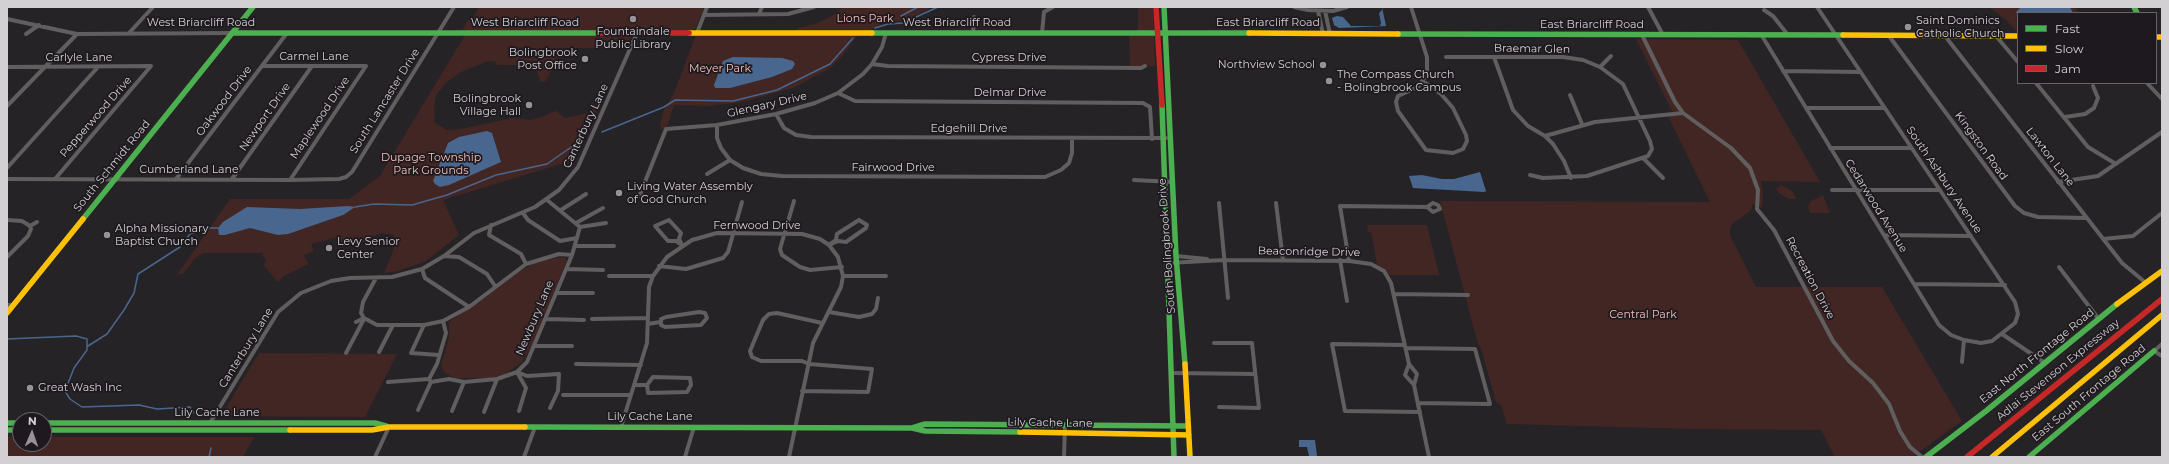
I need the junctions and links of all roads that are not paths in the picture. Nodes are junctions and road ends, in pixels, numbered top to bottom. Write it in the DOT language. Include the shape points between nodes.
graph roads {
  1 [pos="153,7"];
  2 [pos="253,7"];
  3 [pos="454,7"];
  4 [pos="707,7"];
  5 [pos="762,7"];
  6 [pos="814,7"];
  7 [pos="1053,7"];
  8 [pos="1156,7"];
  9 [pos="1164,7"];
  10 [pos="1294,7"];
  11 [pos="1347,7"];
  12 [pos="1411,7"];
  13 [pos="1648,7"];
  14 [pos="1817,7"];
  15 [pos="1318,10"];
  16 [pos="1764,10"];
  17 [pos="1325,11"];
  18 [pos="759,14"];
  19 [pos="704,15"];
  20 [pos="974,17"];
  21 [pos="7,19"];
  22 [pos="39,25"];
  23 [pos="129,33"];
  24 [pos="232,33"];
  25 [pos="286,33"];
  26 [pos="438,33"];
  27 [pos="637,33"];
  28 [pos="697,33"];
  29 [pos="886,33"];
  30 [pos="973,33"];
  31 [pos="1042,33"];
  32 [pos="1158,33"];
  33 [pos="1165,33"];
  34 [pos="26,34"];
  35 [pos="77,34"];
  36 [pos="1323,34"];
  37 [pos="1330,34"];
  38 [pos="1419,34"];
  39 [pos="1642,35"];
  40 [pos="1663,35"];
  41 [pos="1762,36"];
  42 [pos="1788,36"];
  43 [pos="1835,36"];
  44 [pos="1889,36"];
  45 [pos="1945,36"];
  46 [pos="1996,36"];
  47 [pos="2017,36"];
  48 [pos="1494,56"];
  49 [pos="1611,56"];
  50 [pos="1446,57"];
  51 [pos="2017,61"];
  52 [pos="872,64"];
  53 [pos="152,66"];
  54 [pos="262,66"];
  55 [pos="312,66"];
  56 [pos="366,66"];
  57 [pos="1145,66"];
  58 [pos="7,67"];
  59 [pos="45,67"];
  60 [pos="98,67"];
  61 [pos="1600,67"];
  62 [pos="1783,71"];
  63 [pos="1860,72"];
  64 [pos="1423,81"];
  65 [pos="2037,84"];
  66 [pos="2148,84"];
  67 [pos="2094,86"];
  68 [pos="838,93"];
  69 [pos="1570,95"];
  70 [pos="2162,99"];
  71 [pos="7,106"];
  72 [pos="1806,108"];
  73 [pos="1884,108"];
  74 [pos="1683,113"];
  75 [pos="776,114"];
  76 [pos="1639,117"];
  77 [pos="2064,117"];
  78 [pos="1582,124"];
  79 [pos="717,125"];
  80 [pos="2162,132"];
  81 [pos="1545,136"];
  82 [pos="1164,138"];
  83 [pos="1171,138"];
  84 [pos="1072,139"];
  85 [pos="1152,139"];
  86 [pos="1830,148"];
  87 [pos="1911,148"];
  88 [pos="1643,158"];
  89 [pos="730,160"];
  90 [pos="2116,164"];
  91 [pos="7,168"];
  92 [pos="707,174"];
  93 [pos="1530,175"];
  94 [pos="346,177"];
  95 [pos="1570,178"];
  96 [pos="1664,178"];
  97 [pos="7,179"];
  98 [pos="55,179"];
  99 [pos="114,179"];
  100 [pos="176,179"];
  101 [pos="232,179"];
  102 [pos="290,180"];
  103 [pos="1134,180"];
  104 [pos="1164,182"];
  105 [pos="1173,182"];
  106 [pos="2058,182"];
  107 [pos="1832,190"];
  108 [pos="1856,190"];
  109 [pos="1940,190"];
  110 [pos="586,194"];
  111 [pos="639,198"];
  112 [pos="547,200"];
  113 [pos="794,201"];
  114 [pos="742,202"];
  115 [pos="1219,203"];
  116 [pos="1276,203"];
  117 [pos="1427,207"];
  118 [pos="603,208"];
  119 [pos="561,210"];
  120 [pos="523,213"];
  121 [pos="2162,213"];
  122 [pos="2086,218"];
  123 [pos="7,220"];
  124 [pos="37,222"];
  125 [pos="576,223"];
  126 [pos="606,223"];
  127 [pos="491,225"];
  128 [pos="30,226"];
  129 [pos="580,227"];
  130 [pos="733,233"];
  131 [pos="785,233"];
  132 [pos="1884,235"];
  133 [pos="1971,236"];
  134 [pos="577,238"];
  135 [pos="2103,240"];
  136 [pos="682,245"];
  137 [pos="829,245"];
  138 [pos="575,246"];
  139 [pos="614,246"];
  140 [pos="572,255"];
  141 [pos="444,256"];
  142 [pos="1176,256"];
  143 [pos="7,257"];
  144 [pos="1208,260"];
  145 [pos="1224,260"];
  146 [pos="1283,260"];
  147 [pos="1340,260"];
  148 [pos="1349,260"];
  149 [pos="1168,263"];
  150 [pos="1177,263"];
  151 [pos="526,264"];
  152 [pos="659,266"];
  153 [pos="842,267"];
  154 [pos="2059,267"];
  155 [pos="422,269"];
  156 [pos="566,269"];
  157 [pos="603,270"];
  158 [pos="2162,271"];
  159 [pos="609,276"];
  160 [pos="653,276"];
  161 [pos="843,276"];
  162 [pos="886,276"];
  163 [pos="376,278"];
  164 [pos="2146,283"];
  165 [pos="1914,284"];
  166 [pos="2005,284"];
  167 [pos="495,286"];
  168 [pos="556,293"];
  169 [pos="593,293"];
  170 [pos="1394,294"];
  171 [pos="1468,295"];
  172 [pos="878,298"];
  173 [pos="1228,298"];
  174 [pos="2162,298"];
  175 [pos="1347,301"];
  176 [pos="10,305"];
  177 [pos="469,307"];
  178 [pos="829,312"];
  179 [pos="7,313"];
  180 [pos="2162,315"];
  181 [pos="364,318"];
  182 [pos="648,318"];
  183 [pos="2098,318"];
  184 [pos="546,319"];
  185 [pos="592,319"];
  186 [pos="584,320"];
  187 [pos="443,321"];
  188 [pos="356,322"];
  189 [pos="660,322"];
  190 [pos="822,323"];
  191 [pos="648,324"];
  192 [pos="424,325"];
  193 [pos="394,326"];
  194 [pos="2002,334"];
  195 [pos="1964,340"];
  196 [pos="1214,343"];
  197 [pos="2162,344"];
  198 [pos="534,346"];
  199 [pos="572,346"];
  200 [pos="1406,346"];
  201 [pos="2154,351"];
  202 [pos="379,352"];
  203 [pos="346,353"];
  204 [pos="439,355"];
  205 [pos="2162,356"];
  206 [pos="1962,362"];
  207 [pos="2045,363"];
  208 [pos="576,364"];
  209 [pos="809,364"];
  210 [pos="1409,364"];
  211 [pos="641,365"];
  212 [pos="517,372"];
  213 [pos="1171,373"];
  214 [pos="1186,374"];
  215 [pos="1255,374"];
  216 [pos="497,379"];
  217 [pos="430,380"];
  218 [pos="388,382"];
  219 [pos="464,382"];
  220 [pos="634,385"];
  221 [pos="647,385"];
  222 [pos="1414,385"];
  223 [pos="802,391"];
  224 [pos="563,395"];
  225 [pos="631,395"];
  226 [pos="1418,403"];
  227 [pos="1219,407"];
  228 [pos="550,408"];
  229 [pos="418,410"];
  230 [pos="452,411"];
  231 [pos="520,411"];
  232 [pos="484,412"];
  233 [pos="1420,412"];
  234 [pos="52,423"];
  235 [pos="210,423"];
  236 [pos="1065,425"];
  237 [pos="1173,426"];
  238 [pos="1188,426"];
  239 [pos="389,427"];
  240 [pos="535,427"];
  241 [pos="620,427"];
  242 [pos="694,427"];
  243 [pos="796,427"];
  244 [pos="912,428"];
  245 [pos="52,430"];
  246 [pos="206,430"];
  247 [pos="1064,433"];
  248 [pos="1173,435"];
  249 [pos="1189,435"];
  250 [pos="374,457"];
  251 [pos="524,457"];
  252 [pos="685,457"];
  253 [pos="789,457"];
  254 [pos="1064,457"];
  255 [pos="1174,457"];
  256 [pos="1190,457"];
  257 [pos="1429,457"];
  258 [pos="1922,457"];
  259 [pos="1926,457"];
  260 [pos="1967,457"];
  261 [pos="1992,457"];
  262 [pos="2029,457"];
  1 -- 23 [label="street"];
  2 -- 24 [label="main road, South Schmidt Road"];
  3 -- 26 [label="street, South Lancaster Drive"];
  4 -- 19 [label="street"];
  5 -- 18 [label="street"];
  6 -- 18 [label="street" via="788,14"];
  7 -- 31 [label="street" via="1044,12"];
  8 -- 32 [label="main road, South Bolingbrook Drive"];
  9 -- 33 [label="main road, South Bolingbrook Drive"];
  10 -- 15 [label="street"];
  11 -- 17 [label="street"];
  12 -- 38 [label="street"];
  13 -- 40 [label="street"];
  14 -- 43 [label="street, South Ashbury Avenue"];
  15 -- 17 [label="street"];
  15 -- 36 [label="street"];
  16 -- 42 [label="street" via="1773,16"];
  17 -- 37 [label="street"];
  18 -- 19 [label="street"];
  19 -- 28 [label="street"];
  20 -- 30 [label="street"];
  21 -- 22 [label="street, West Briarcliff Road"];
  22 -- 34 [label="street"];
  22 -- 35 [label="street, West Briarcliff Road"];
  23 -- 24 [label="street, West Briarcliff Road"];
  23 -- 35 [label="street, West Briarcliff Road"];
  24 -- 25 [label="main road, West Briarcliff Road"];
  24 -- 99 [label="main road, South Schmidt Road"];
  25 -- 26 [label="main road, West Briarcliff Road"];
  25 -- 54 [label="street, Oakwood Drive"];
  26 -- 27 [label="main road, West Briarcliff Road"];
  26 -- 94 [label="street, South Lancaster Drive" via="352,172"];
  27 -- 28 [label="main road, West Briarcliff Road"];
  27 -- 112 [label="street, Canterbury Lane" via="578,167 570,180"];
  28 -- 29 [label="main road, West Briarcliff Road"];
  29 -- 30 [label="main road, West Briarcliff Road"];
  29 -- 52 [label="street, Glengary Drive" via="882,47"];
  30 -- 31 [label="main road, West Briarcliff Road"];
  31 -- 32 [label="main road, West Briarcliff Road"];
  32 -- 33 [label="main road, West Briarcliff Road"];
  32 -- 82 [label="main road, South Bolingbrook Drive"];
  33 -- 36 [label="main road, East Briarcliff Road"];
  33 -- 83 [label="main road, South Bolingbrook Drive"];
  35 -- 59 [label="street"];
  36 -- 37 [label="main road, East Briarcliff Road"];
  37 -- 38 [label="main road, East Briarcliff Road"];
  38 -- 39 [label="main road, East Briarcliff Road"];
  38 -- 64 [label="street" via="1427,57 1427,74"];
  39 -- 40 [label="main road, East Briarcliff Road"];
  39 -- 74 [label="street"];
  40 -- 41 [label="main road, East Briarcliff Road"];
  41 -- 42 [label="main road, East Briarcliff Road"];
  41 -- 62 [label="street, Cedarwood Avenue"];
  42 -- 43 [label="main road, East Briarcliff Road"];
  43 -- 44 [label="main road, East Briarcliff Road"];
  43 -- 63 [label="street, South Ashbury Avenue"];
  44 -- 45 [label="main road, East Briarcliff Road"];
  44 -- 122 [label="street, Kingston Road" via="2015,206 2024,213 2038,217"];
  45 -- 46 [label="main road, East Briarcliff Road"];
  45 -- 106 [label="street, Lawton Lane"];
  46 -- 47 [label="main road, East Briarcliff Road"];
  46 -- 51 [label="street"];
  48 -- 50 [label="street, Braemar Glen"];
  48 -- 61 [label="street, Braemar Glen" via="1563,57 1582,60"];
  48 -- 81 [label="street" via="1513,110 1528,126"];
  49 -- 61 [label="street"];
  52 -- 57 [label="street, Cypress Drive" via="1141,68"];
  52 -- 68 [label="street, Glengary Drive"];
  53 -- 60 [label="street, Carlyle Lane"];
  53 -- 98 [label="street, Pepperwood Drive"];
  54 -- 55 [label="street, Carmel Lane"];
  54 -- 100 [label="street, Oakwood Drive"];
  55 -- 56 [label="street, Carmel Lane"];
  55 -- 101 [label="street, Newport Drive"];
  56 -- 102 [label="street, Maplewood Drive"];
  58 -- 59 [label="street, Carlyle Lane"];
  59 -- 60 [label="street, Carlyle Lane"];
  59 -- 71 [label="street"];
  60 -- 91 [label="street"];
  61 -- 76 [label="street, Braemar Glen" via="1623,84"];
  62 -- 63 [label="street"];
  62 -- 72 [label="street, Cedarwood Avenue"];
  63 -- 73 [label="street, South Ashbury Avenue"];
  64 -- 64 [label="street" via="1418,87 1397,98 1400,116 1426,150 1453,153 1463,149 1467,142 1466,135 1453,108 1441,94"];
  65 -- 77 [label="street"];
  66 -- 70 [label="street"];
  67 -- 77 [label="street" via="2098,98 2094,108 2085,114"];
  68 -- 75 [label="street, Glengary Drive" via="815,103"];
  68 -- 85 [label="street, Delmar Drive" via="855,101 1143,103 1150,107"];
  69 -- 78 [label="street"];
  72 -- 73 [label="street"];
  72 -- 86 [label="street, Cedarwood Avenue"];
  73 -- 87 [label="street, South Ashbury Avenue"];
  74 -- 76 [label="street"];
  74 -- 258 [label="street, Recreation Drive" via="1731,148 1750,168 1758,190 1757,209 1774,230 1833,341 1849,361 1874,383 1889,404 1910,447"];
  75 -- 79 [label="street, Glengary Drive"];
  75 -- 84 [label="street, Edgehill Drive" via="784,128 796,135 811,137"];
  76 -- 78 [label="street"];
  76 -- 88 [label="street, Braemar Glen" via="1652,149 1648,156"];
  77 -- 90 [label="street" via="2088,147"];
  78 -- 81 [label="street"];
  79 -- 89 [label="street, Fairwood Drive" via="717,138"];
  79 -- 111 [label="street, Glengary Drive" via="666,129"];
  80 -- 90 [label="street"];
  81 -- 95 [label="street" via="1560,154"];
  82 -- 83 [label="street, Edgehill Drive"];
  82 -- 85 [label="street, Edgehill Drive"];
  82 -- 104 [label="main road, South Bolingbrook Drive"];
  83 -- 105 [label="main road, South Bolingbrook Drive"];
  84 -- 85 [label="street, Edgehill Drive"];
  84 -- 89 [label="street, Fairwood Drive" via="1072,156 1067,165 1057,173 1040,178 775,176 743,168"];
  86 -- 87 [label="street"];
  86 -- 108 [label="street, Cedarwood Avenue"];
  87 -- 109 [label="street, South Ashbury Avenue"];
  88 -- 95 [label="street" via="1601,173"];
  88 -- 96 [label="street"];
  89 -- 92 [label="street"];
  90 -- 106 [label="street" via="2098,176"];
  93 -- 95 [label="street" via="1543,178"];
  94 -- 102 [label="street, Cumberland Lane"];
  97 -- 98 [label="street, Cumberland Lane"];
  98 -- 99 [label="street, Cumberland Lane"];
  99 -- 100 [label="street, Cumberland Lane"];
  99 -- 176 [label="main road, South Schmidt Road"];
  100 -- 101 [label="street, Cumberland Lane"];
  101 -- 102 [label="street, Cumberland Lane"];
  103 -- 104 [label="street"];
  104 -- 105 [label="street"];
  104 -- 149 [label="main road, South Bolingbrook Drive"];
  105 -- 142 [label="main road, South Bolingbrook Drive"];
  106 -- 122 [label="street, Lawton Lane"];
  107 -- 108 [label="street"];
  108 -- 109 [label="street"];
  108 -- 132 [label="street, Cedarwood Avenue"];
  109 -- 133 [label="street, South Ashbury Avenue"];
  110 -- 119 [label="street"];
  112 -- 119 [label="street"];
  112 -- 120 [label="street, Canterbury Lane"];
  113 -- 131 [label="street"];
  114 -- 130 [label="street"];
  115 -- 145 [label="street"];
  116 -- 146 [label="street"];
  117 -- 148 [label="street" via="1340,206"];
  118 -- 125 [label="street"];
  119 -- 125 [label="street"];
  120 -- 127 [label="street, Canterbury Lane"];
  120 -- 134 [label="street" via="528,220 560,241"];
  121 -- 135 [label="street" via="2133,236"];
  122 -- 135 [label="street, Lawton Lane"];
  123 -- 128 [label="street" via="22,221"];
  124 -- 128 [label="street"];
  125 -- 129 [label="street"];
  126 -- 129 [label="street"];
  127 -- 141 [label="street, Canterbury Lane" via="474,233"];
  127 -- 151 [label="street" via="489,235 521,254"];
  128 -- 143 [label="street" via="28,236"];
  129 -- 134 [label="street, Newbury Lane"];
  130 -- 131 [label="street, Fernwood Drive"];
  130 -- 136 [label="street, Fernwood Drive" via="705,236"];
  130 -- 152 [label="street" via="728,252 723,258 686,269"];
  131 -- 137 [label="street, Fernwood Drive" via="802,234 820,239"];
  131 -- 153 [label="street" via="780,249 782,254 800,267 810,270"];
  132 -- 133 [label="street"];
  132 -- 165 [label="street, Cedarwood Avenue"];
  133 -- 166 [label="street, South Ashbury Avenue"];
  134 -- 138 [label="street, Newbury Lane"];
  135 -- 164 [label="street, Lawton Lane" via="2125,267"];
  136 -- 136 [label="street" via="676,241 668,241 655,226 669,220 681,233 679,239"];
  136 -- 152 [label="street, Fernwood Drive"];
  137 -- 137 [label="street" via="838,241 846,242 866,228 867,224 859,220 837,234 836,240"];
  137 -- 153 [label="street"];
  138 -- 139 [label="street"];
  138 -- 140 [label="street, Newbury Lane"];
  140 -- 151 [label="street" via="548,257"];
  140 -- 156 [label="street, Newbury Lane"];
  141 -- 155 [label="street, Canterbury Lane"];
  141 -- 167 [label="street" via="460,257 487,274"];
  142 -- 144 [label="street, Beaconridge Drive"];
  142 -- 150 [label="main road, South Bolingbrook Drive"];
  144 -- 145 [label="street, Beaconridge Drive"];
  144 -- 150 [label="street, Beaconridge Drive"];
  145 -- 146 [label="street, Beaconridge Drive"];
  145 -- 173 [label="street"];
  146 -- 147 [label="street, Beaconridge Drive"];
  147 -- 148 [label="street, Beaconridge Drive"];
  147 -- 175 [label="street"];
  148 -- 170 [label="street, Beaconridge Drive" via="1366,262 1383,270 1390,279"];
  149 -- 150 [label="street, Beaconridge Drive"];
  149 -- 213 [label="main road, South Bolingbrook Drive"];
  150 -- 214 [label="main road, South Bolingbrook Drive"];
  151 -- 167 [label="street"];
  152 -- 160 [label="street, Fernwood Drive"];
  153 -- 161 [label="street"];
  154 -- 183 [label="street"];
  155 -- 163 [label="street, Canterbury Lane" via="408,274"];
  155 -- 177 [label="street" via="425,278"];
  156 -- 157 [label="street"];
  156 -- 168 [label="street, Newbury Lane"];
  158 -- 164 [label="main road, East North Frontage Road"];
  159 -- 160 [label="street"];
  160 -- 182 [label="street, Fernwood Drive" via="649,287"];
  161 -- 162 [label="street"];
  161 -- 178 [label="street" via="841,287"];
  163 -- 181 [label="street" via="363,302 361,313"];
  163 -- 235 [label="street, Canterbury Lane" via="331,281 301,293 286,304 278,312"];
  164 -- 183 [label="main road, East North Frontage Road"];
  165 -- 166 [label="street"];
  165 -- 195 [label="street, Cedarwood Avenue" via="1939,325 1951,335"];
  166 -- 194 [label="street, South Ashbury Avenue" via="2016,302 2018,314 2015,323"];
  167 -- 177 [label="street"];
  168 -- 169 [label="street"];
  168 -- 184 [label="street, Newbury Lane"];
  170 -- 171 [label="street"];
  170 -- 200 [label="street, Beaconridge Drive"];
  172 -- 178 [label="street" via="872,314 859,317"];
  174 -- 260 [label="main road, Adlai Stevenson Expressway"];
  176 -- 179 [label="main road, South Schmidt Road"];
  177 -- 187 [label="street"];
  178 -- 190 [label="street"];
  180 -- 261 [label="main road"];
  181 -- 188 [label="street"];
  181 -- 193 [label="street" via="377,325"];
  181 -- 203 [label="street"];
  182 -- 185 [label="street"];
  182 -- 191 [label="street, Fernwood Drive"];
  183 -- 207 [label="main road, East North Frontage Road"];
  184 -- 186 [label="street"];
  184 -- 198 [label="street, Newbury Lane"];
  187 -- 192 [label="street"];
  187 -- 204 [label="street" via="446,333"];
  189 -- 189 [label="street" via="665,327 697,326 704,323 707,318 705,313 699,312 666,317"];
  189 -- 191 [label="street"];
  190 -- 209 [label="street" via="813,343"];
  190 -- 209 [label="street" via="777,313 770,314 763,320 750,351 752,357 761,361 802,361"];
  191 -- 211 [label="street, Fernwood Drive" via="647,343"];
  192 -- 193 [label="street"];
  192 -- 204 [label="street" via="411,353"];
  193 -- 202 [label="street"];
  194 -- 195 [label="street, Cedarwood Avenue" via="1988,343"];
  194 -- 207 [label="street"];
  195 -- 206 [label="street"];
  196 -- 215 [label="street" via="1252,343"];
  197 -- 201 [label="street, East South Frontage Road"];
  198 -- 199 [label="street"];
  198 -- 212 [label="street, Newbury Lane" via="527,362"];
  200 -- 210 [label="street, Beaconridge Drive"];
  200 -- 226 [label="street" via="1475,349 1490,404"];
  200 -- 233 [label="street" via="1332,344 1345,410"];
  201 -- 205 [label="street"];
  201 -- 262 [label="main road, East South Frontage Road"];
  204 -- 217 [label="street"];
  207 -- 259 [label="main road, East North Frontage Road"];
  208 -- 211 [label="street"];
  209 -- 223 [label="street"];
  209 -- 223 [label="street" via="872,369 868,392"];
  210 -- 222 [label="street, Beaconridge Drive" via="1418,376"];
  210 -- 222 [label="street, Beaconridge Drive" via="1405,375"];
  211 -- 220 [label="street, Fernwood Drive"];
  212 -- 216 [label="street, Newbury Lane"];
  212 -- 228 [label="street" via="527,376 559,374 558,391"];
  212 -- 231 [label="street" via="526,388"];
  213 -- 214 [label="street"];
  213 -- 237 [label="main road, South Bolingbrook Drive"];
  214 -- 215 [label="street"];
  214 -- 238 [label="main road, South Bolingbrook Drive"];
  215 -- 227 [label="street" via="1259,408"];
  216 -- 219 [label="street, Newbury Lane"];
  216 -- 232 [label="street"];
  217 -- 218 [label="street, Newbury Lane"];
  217 -- 219 [label="street, Newbury Lane" via="449,379"];
  217 -- 229 [label="street"];
  219 -- 230 [label="street"];
  220 -- 221 [label="street"];
  220 -- 225 [label="street, Fernwood Drive"];
  221 -- 221 [label="street" via="653,377 690,378 691,385 687,392 648,393"];
  222 -- 226 [label="street, Beaconridge Drive"];
  223 -- 243 [label="street"];
  224 -- 225 [label="street"];
  225 -- 241 [label="street, Fernwood Drive"];
  226 -- 233 [label="street, Beaconridge Drive"];
  233 -- 257 [label="street, Beaconridge Drive"];
  234 -- 235 [label="main road, Lily Cache Lane"];
  235 -- 239 [label="main road, Lily Cache Lane" via="375,423"];
  235 -- 246 [label="main road"];
  236 -- 237 [label="main road, Lily Cache Lane"];
  236 -- 244 [label="main road, Lily Cache Lane" via="925,424"];
  236 -- 247 [label="street"];
  237 -- 238 [label="main road, Lily Cache Lane"];
  237 -- 248 [label="main road, South Bolingbrook Drive"];
  238 -- 249 [label="main road, South Bolingbrook Drive"];
  239 -- 240 [label="main road, Lily Cache Lane"];
  239 -- 246 [label="main road, Lily Cache Lane" via="372,430"];
  239 -- 250 [label="street"];
  240 -- 241 [label="main road, Lily Cache Lane"];
  240 -- 251 [label="street"];
  241 -- 242 [label="main road, Lily Cache Lane"];
  242 -- 243 [label="main road, Lily Cache Lane"];
  242 -- 252 [label="street"];
  243 -- 244 [label="main road, Lily Cache Lane"];
  243 -- 253 [label="street"];
  244 -- 247 [label="main road, Lily Cache Lane" via="925,431"];
  245 -- 246 [label="main road, Lily Cache Lane"];
  247 -- 248 [label="main road, Lily Cache Lane"];
  247 -- 254 [label="street"];
  248 -- 249 [label="main road, Lily Cache Lane"];
  248 -- 255 [label="main road, South Bolingbrook Drive"];
  249 -- 256 [label="main road, South Bolingbrook Drive"];
}
